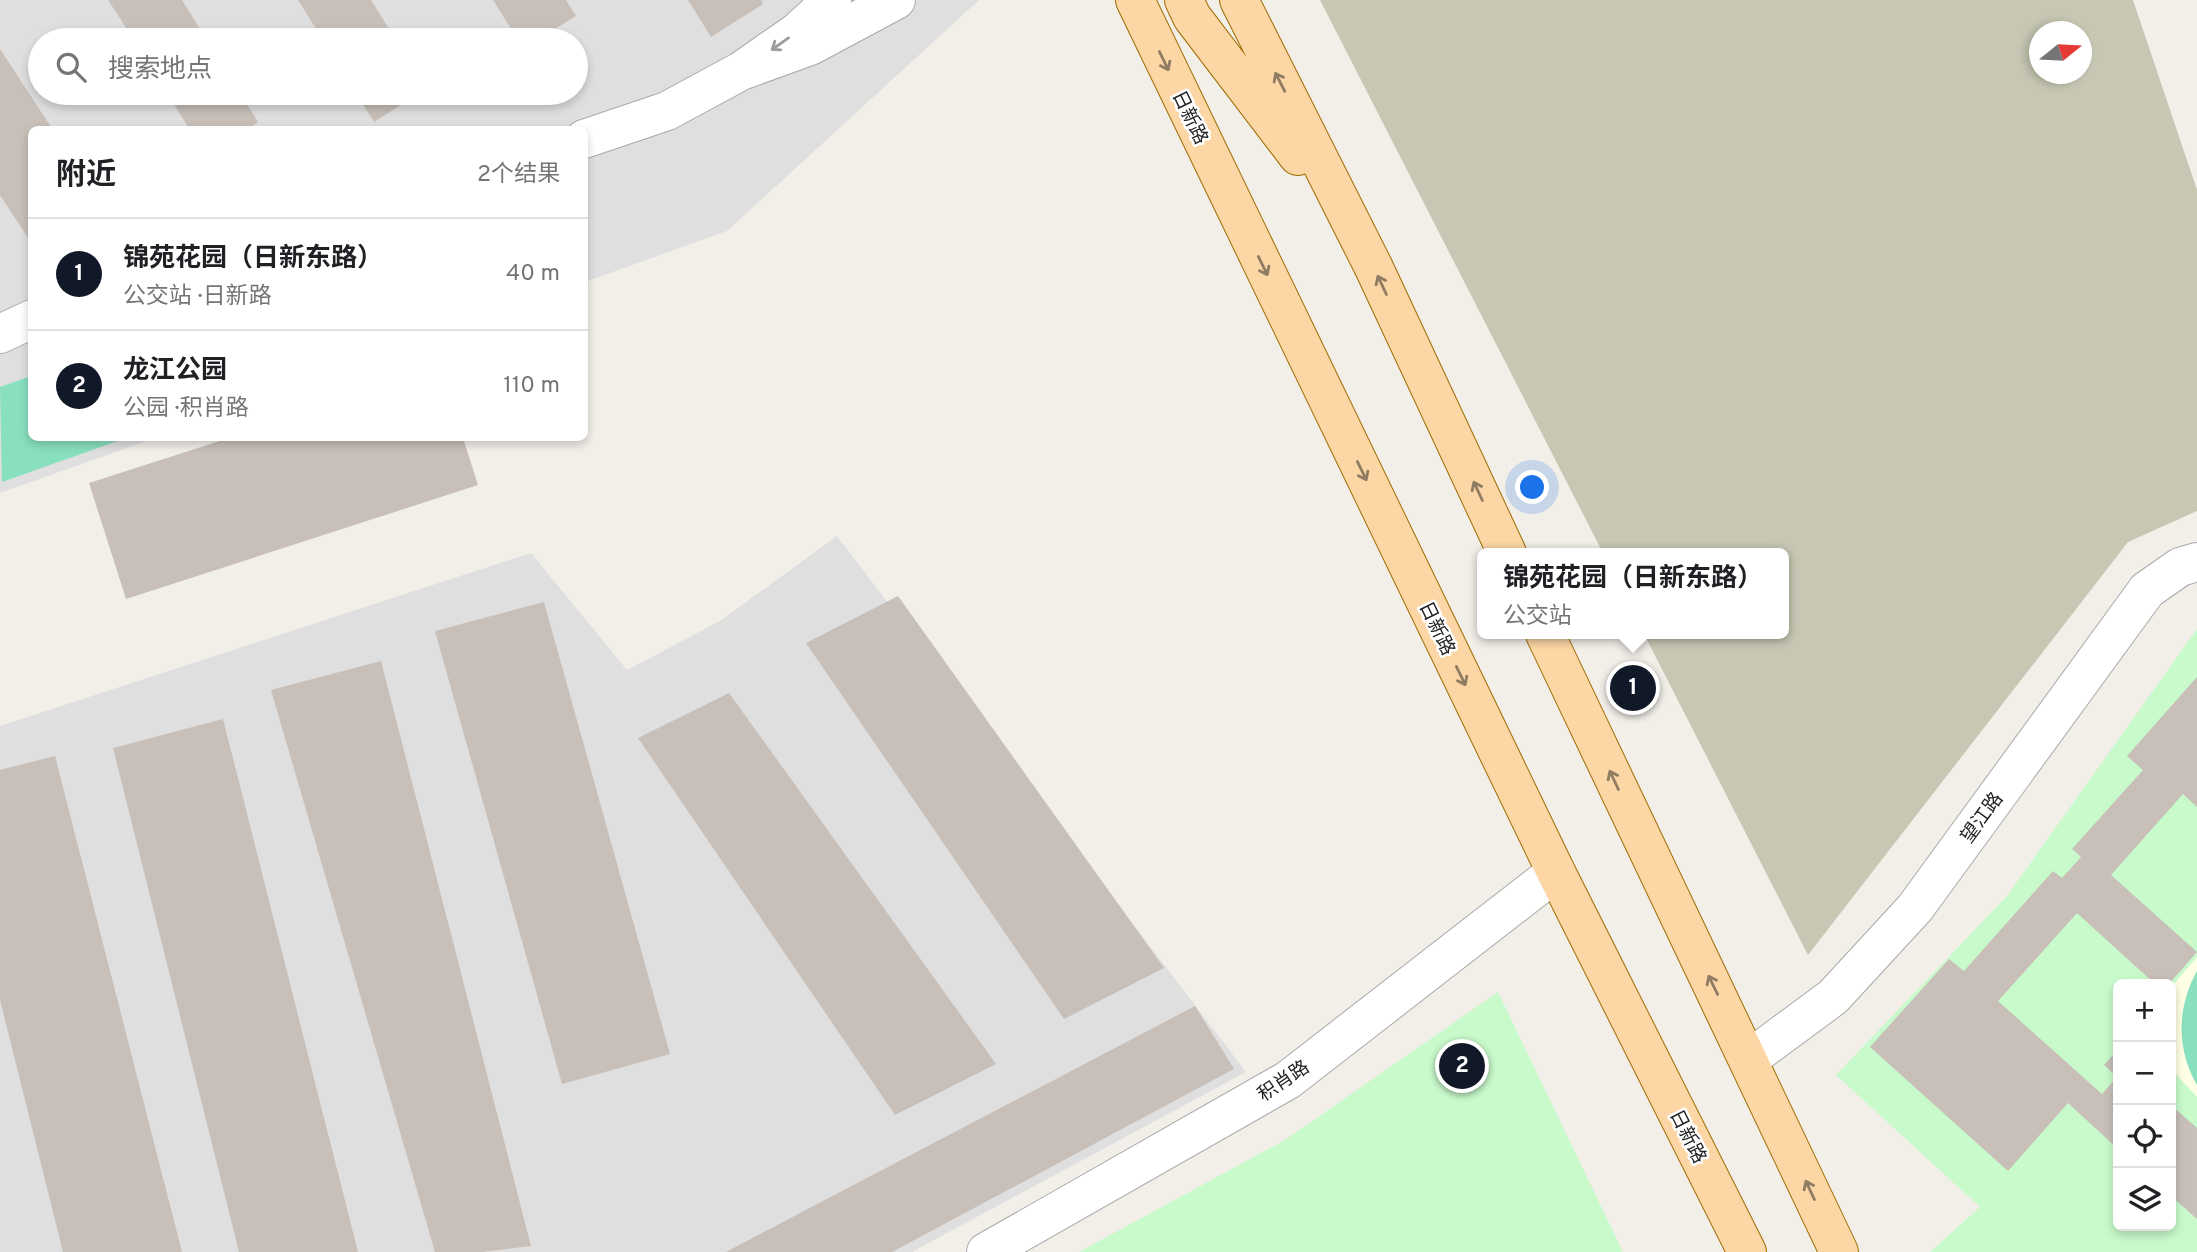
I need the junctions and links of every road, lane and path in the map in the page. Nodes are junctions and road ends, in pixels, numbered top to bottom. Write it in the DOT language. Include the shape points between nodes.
graph roads {
  1 [pos="832,0"];
  2 [pos="896,0"];
  3 [pos="1135,0"];
  4 [pos="1184,0"];
  5 [pos="1239,0"];
  6 [pos="740,71"];
  7 [pos="588,138"];
  8 [pos="1355,230"];
  9 [pos="28,321"];
  10 [pos="0,334"];
  11 [pos="1505,548"];
  12 [pos="2197,562"];
  13 [pos="1547,639"];
  14 [pos="1556,872"];
  15 [pos="1749,1059"];
  16 [pos="985,1252"];
  17 [pos="1748,1252"];
  18 [pos="1839,1252"];
  1 -- 6 [label="street, one-way" via="797,32"];
  2 -- 6 [label="street" via="810,46"];
  3 -- 14 [label="main road, 日新路, one-way"];
  4 -- 8 [label="main road" via="1192,17"];
  8 -- 5 [label="main road, one-way"];
  6 -- 7 [label="street" via="667,111"];
  11 -- 8 [label="main road, one-way"];
  9 -- 10 [label="street"];
  12 -- 15 [label="street, 望江路" via="2180,567 2147,590 1914,908 1833,997"];
  15 -- 13 [label="main road, one-way"];
  14 -- 16 [label="street, 积肖路" via="1288,1080"];
  14 -- 17 [label="main road, 日新路"];
  18 -- 15 [label="main road, one-way"];
}
